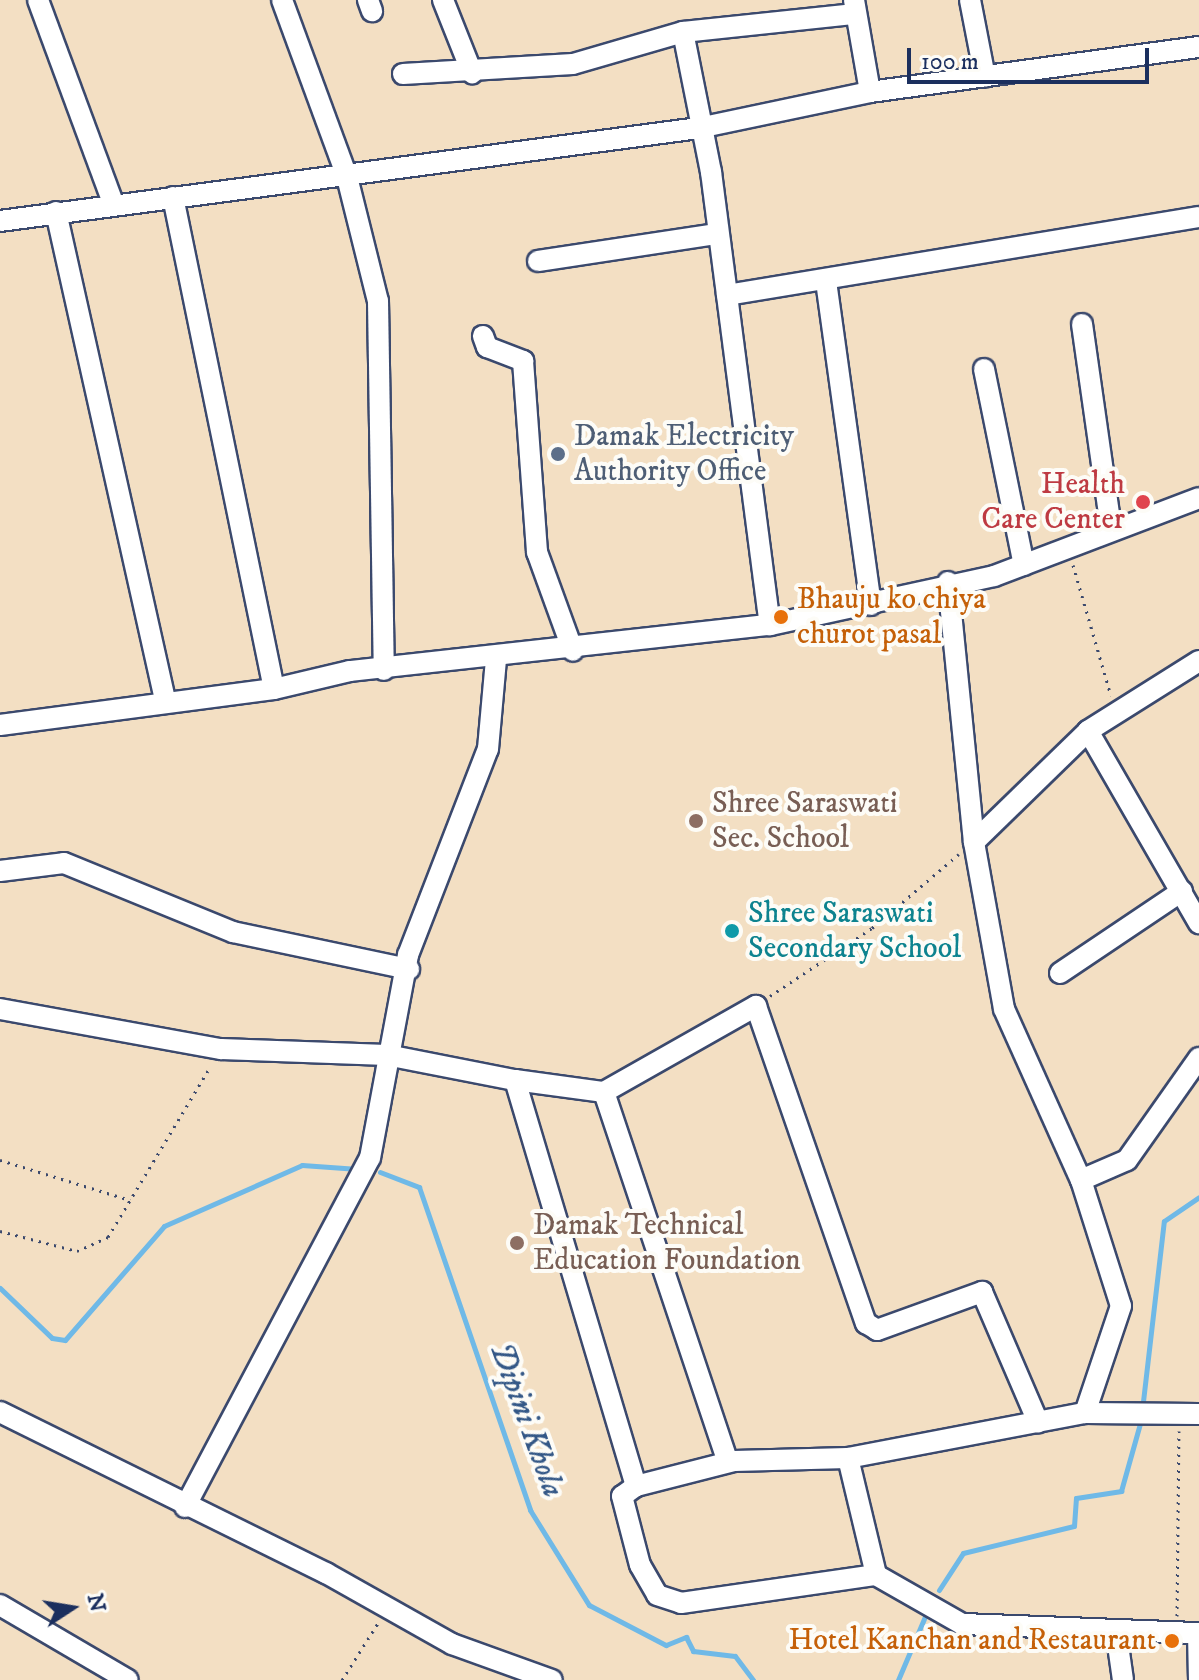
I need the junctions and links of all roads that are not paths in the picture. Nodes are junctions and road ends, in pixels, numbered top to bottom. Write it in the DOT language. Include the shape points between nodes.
graph roads {
  1 [pos="38,0"];
  2 [pos="282,0"];
  3 [pos="443,0"];
  4 [pos="970,0"];
  5 [pos="854,7"];
  6 [pos="683,32"];
  7 [pos="1199,47"];
  8 [pos="472,73"];
  9 [pos="403,74"];
  10 [pos="985,77"];
  11 [pos="870,92"];
  12 [pos="699,128"];
  13 [pos="347,177"];
  14 [pos="173,197"];
  15 [pos="113,203"];
  16 [pos="56,212"];
  17 [pos="1199,217"];
  18 [pos="1,218"];
  19 [pos="717,234"];
  20 [pos="538,261"];
  21 [pos="826,281"];
  22 [pos="727,295"];
  23 [pos="1082,324"];
  24 [pos="483,336"];
  25 [pos="984,369"];
  26 [pos="1199,498"];
  27 [pos="1111,528"];
  28 [pos="1024,565"];
  29 [pos="948,582"];
  30 [pos="871,605"];
  31 [pos="770,625"];
  32 [pos="573,651"];
  33 [pos="496,660"];
  34 [pos="1199,661"];
  35 [pos="384,670"];
  36 [pos="274,689"];
  37 [pos="165,698"];
  38 [pos="0,725"];
  39 [pos="1088,731"];
  40 [pos="974,842"];
  41 [pos="0,871"];
  42 [pos="1182,891"];
  43 [pos="1199,923"];
  44 [pos="409,969"];
  45 [pos="1060,973"];
  46 [pos="0,1009"];
  47 [pos="387,1055"];
  48 [pos="1199,1058"];
  49 [pos="515,1080"];
  50 [pos="604,1092"];
  51 [pos="1081,1180"];
  52 [pos="0,1412"];
  53 [pos="1085,1413"];
  54 [pos="1189,1415"];
  55 [pos="1038,1422"];
  56 [pos="848,1458"];
  57 [pos="728,1462"];
  58 [pos="636,1486"];
  59 [pos="185,1507"];
  60 [pos="876,1575"];
  61 [pos="0,1605"];
  62 [pos="1116,1631"];
  63 [pos="1198,1633"];
  64 [pos="128,1680"];
  65 [pos="552,1680"];
  66 [pos="1123,1680"];
  67 [pos="1199,1680"];
  1 -- 15 [label="street"];
  2 -- 13 [label="street"];
  3 -- 8 [label="street"];
  4 -- 10 [label="street"];
  5 -- 6 [label="street"];
  5 -- 11 [label="street"];
  6 -- 8 [label="street" via="573,64"];
  6 -- 12 [label="street"];
  7 -- 10 [label="street"];
  8 -- 9 [label="street"];
  10 -- 11 [label="street"];
  11 -- 12 [label="street"];
  12 -- 13 [label="street"];
  12 -- 19 [label="street"];
  13 -- 14 [label="street"];
  13 -- 35 [label="street" via="378,301"];
  14 -- 15 [label="street"];
  14 -- 36 [label="street"];
  15 -- 16 [label="street"];
  16 -- 18 [label="street"];
  16 -- 37 [label="street"];
  17 -- 21 [label="street"];
  19 -- 20 [label="street"];
  19 -- 22 [label="street"];
  21 -- 22 [label="street" via="812,276"];
  21 -- 30 [label="street"];
  22 -- 31 [label="street"];
  23 -- 27 [label="street"];
  24 -- 32 [label="street" via="487,347 523,361 537,552"];
  25 -- 28 [label="street"];
  26 -- 27 [label="street"];
  27 -- 28 [label="street"];
  28 -- 29 [label="street"];
  29 -- 30 [label="street"];
  29 -- 40 [label="street"];
  30 -- 31 [label="street"];
  31 -- 32 [label="street"];
  32 -- 33 [label="street"];
  33 -- 35 [label="street"];
  33 -- 44 [label="street" via="488,749"];
  34 -- 39 [label="street" via="1115,709"];
  35 -- 36 [label="street"];
  36 -- 37 [label="street"];
  37 -- 38 [label="street"];
  39 -- 40 [label="street"];
  39 -- 42 [label="street"];
  40 -- 51 [label="street" via="1004,1009"];
  41 -- 44 [label="street" via="64,863 233,932"];
  42 -- 43 [label="street"];
  42 -- 45 [label="street"];
  44 -- 47 [label="street"];
  46 -- 47 [label="street" via="221,1049"];
  47 -- 49 [label="street"];
  47 -- 59 [label="street" via="370,1158 353,1199"];
  48 -- 51 [label="street" via="1127,1160"];
  49 -- 50 [label="street"];
  49 -- 58 [label="street"];
  50 -- 55 [label="street" via="756,1006 866,1323 877,1330 982,1292"];
  50 -- 57 [label="street"];
  51 -- 53 [label="street" via="1121,1306"];
  52 -- 59 [label="street"];
  53 -- 54 [label="street"];
  53 -- 55 [label="street"];
  55 -- 56 [label="street"];
  56 -- 57 [label="street"];
  56 -- 60 [label="street"];
  57 -- 58 [label="street"];
  58 -- 60 [label="street" via="622,1496 640,1565 657,1595 681,1603"];
  59 -- 65 [label="street" via="388,1606 452,1644"];
  60 -- 62 [label="street" via="962,1624"];
  61 -- 64 [label="street"];
  62 -- 63 [label="street"];
  62 -- 66 [label="street"];
  63 -- 67 [label="street"];
}
